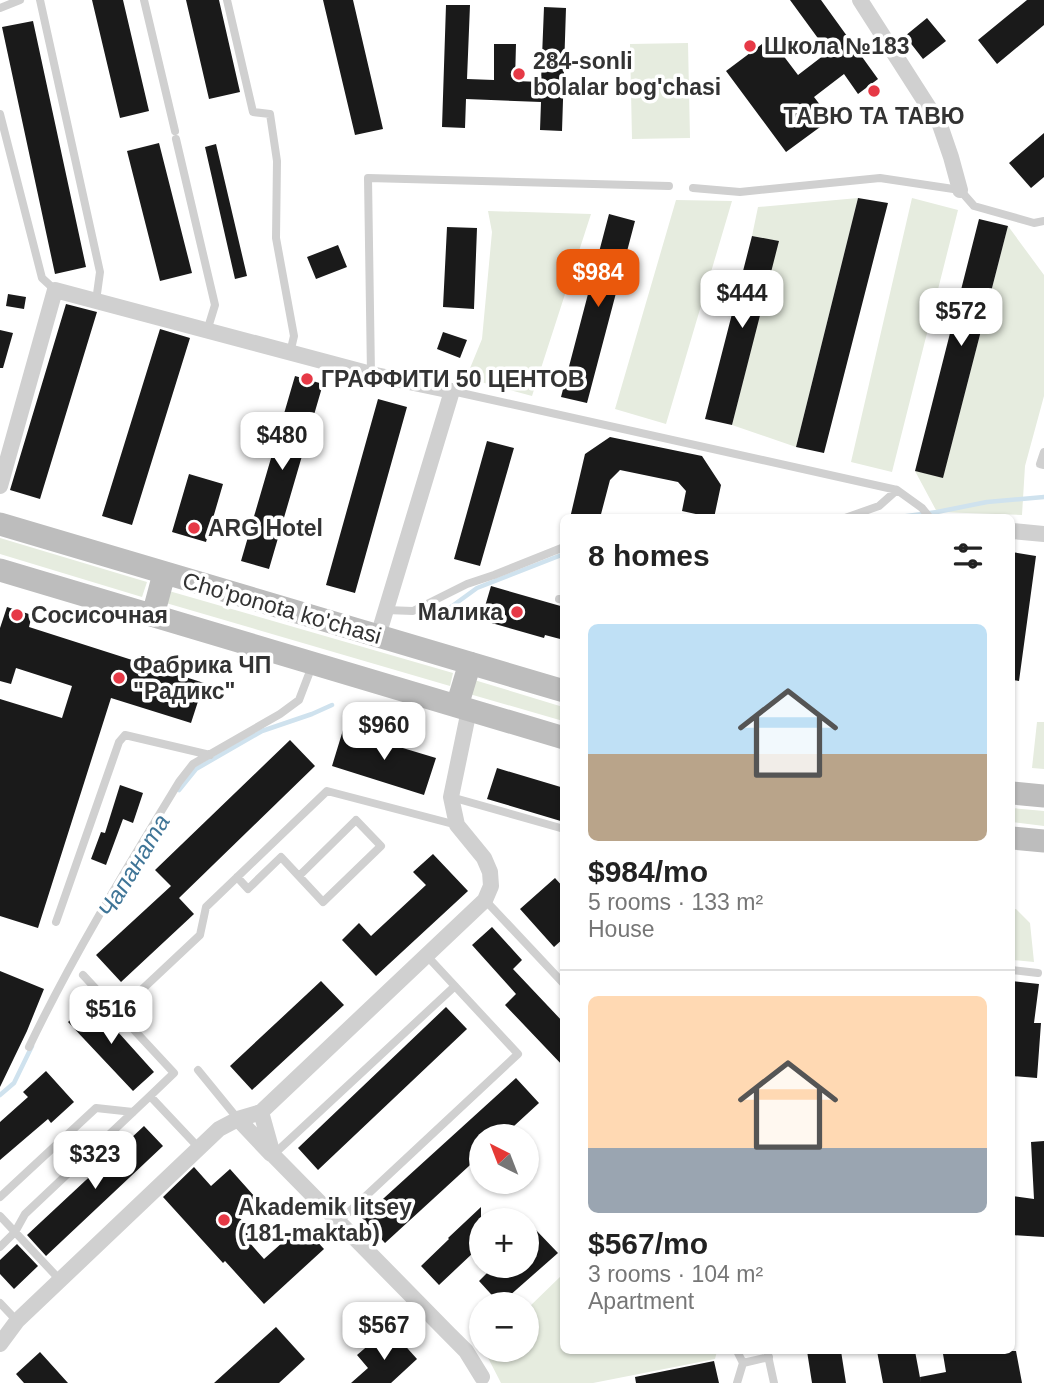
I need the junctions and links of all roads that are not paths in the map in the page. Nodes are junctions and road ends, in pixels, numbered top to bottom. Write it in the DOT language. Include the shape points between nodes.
graph roads {
  1 [pos="20,0"];
  2 [pos="40,0"];
  3 [pos="144,0"];
  4 [pos="227,0"];
  5 [pos="860,0"];
  6 [pos="0,8"];
  7 [pos="0,114"];
  8 [pos="669,186"];
  9 [pos="693,188"];
  10 [pos="960,190"];
  11 [pos="1044,221"];
  12 [pos="55,290"];
  13 [pos="96,301"];
  14 [pos="208,331"];
  15 [pos="290,354"];
  16 [pos="371,374"];
  17 [pos="452,391"];
  18 [pos="1044,452"];
  19 [pos="1044,465"];
  20 [pos="0,486"];
  21 [pos="897,490"];
  22 [pos="856,514"];
  23 [pos="927,514"];
  24 [pos="0,524"];
  25 [pos="1015,531"];
  26 [pos="1044,534"];
  27 [pos="560,549"];
  28 [pos="0,570"];
  29 [pos="164,574"];
  30 [pos="386,610"];
  31 [pos="153,615"];
  32 [pos="377,636"];
  33 [pos="313,663"];
  34 [pos="470,663"];
  35 [pos="560,690"];
  36 [pos="463,708"];
  37 [pos="560,737"];
  38 [pos="210,755"];
  39 [pos="1015,793"];
  40 [pos="1044,796"];
  41 [pos="451,797"];
  42 [pos="457,825"];
  43 [pos="560,828"];
  44 [pos="1015,838"];
  45 [pos="1044,841"];
  46 [pos="299,876"];
  47 [pos="237,877"];
  48 [pos="485,900"];
  49 [pos="56,922"];
  50 [pos="427,956"];
  51 [pos="1015,970"];
  52 [pos="1038,974"];
  53 [pos="83,975"];
  54 [pos="560,980"];
  55 [pos="455,986"];
  56 [pos="118,1013"];
  57 [pos="29,1047"];
  58 [pos="198,1070"];
  59 [pos="150,1096"];
  60 [pos="133,1112"];
  61 [pos="260,1112"];
  62 [pos="236,1116"];
  63 [pos="199,1148"];
  64 [pos="272,1156"];
  65 [pos="0,1197"];
  66 [pos="0,1216"];
  67 [pos="338,1222"];
  68 [pos="15,1232"];
  69 [pos="0,1247"];
  70 [pos="60,1280"];
  71 [pos="0,1303"];
  72 [pos="17,1321"];
  73 [pos="0,1344"];
  74 [pos="738,1354"];
  75 [pos="768,1354"];
  76 [pos="743,1363"];
  77 [pos="483,1380"];
  78 [pos="737,1383"];
  79 [pos="774,1383"];
  1 -- 6 [label="lane"];
  2 -- 13 [label="lane" via="100,272"];
  3 -- 14 [label="lane" via="215,305"];
  4 -- 15 [label="lane" via="253,112 270,114 277,161 276,238 294,336"];
  5 -- 10 [label="street" via="940,125"];
  7 -- 12 [label="lane" via="43,278"];
  8 -- 16 [label="lane" via="369,178"];
  9 -- 10 [label="lane" via="740,192 880,178"];
  10 -- 11 [label="lane" via="974,206 1034,223"];
  12 -- 13 [label="street"];
  12 -- 20 [label="street"];
  13 -- 14 [label="street"];
  14 -- 15 [label="street"];
  15 -- 16 [label="street"];
  16 -- 17 [label="street"];
  17 -- 21 [label="lane"];
  17 -- 30 [label="street"];
  18 -- 19 [label="lane"];
  21 -- 22 [label="lane" via="879,506"];
  21 -- 23 [label="lane"];
  24 -- 29 [label="main road, Cho'ponota ko'chasi"];
  25 -- 26 [label="street"];
  27 -- 30 [label="lane" via="467,584 414,611"];
  28 -- 31 [label="main road, Cho'ponota ko'chasi"];
  29 -- 31 [label="main road"];
  29 -- 32 [label="main road, Cho'ponota ko'chasi"];
  30 -- 32 [label="street"];
  31 -- 33 [label="main road, Cho'ponota ko'chasi"];
  32 -- 34 [label="main road, Cho'ponota ko'chasi"];
  33 -- 36 [label="main road, Cho'ponota ko'chasi"];
  33 -- 38 [label="lane" via="299,700"];
  34 -- 35 [label="main road, Cho'ponota ko'chasi"];
  34 -- 36 [label="main road"];
  36 -- 37 [label="main road, Cho'ponota ko'chasi"];
  36 -- 41 [label="street"];
  38 -- 49 [label="lane" via="125,735"];
  38 -- 57 [label="lane" via="193,764 179,782 99,914"];
  39 -- 40 [label="main road"];
  41 -- 42 [label="street"];
  41 -- 43 [label="lane"];
  42 -- 47 [label="lane" via="327,791"];
  42 -- 48 [label="street" via="490,872"];
  44 -- 45 [label="main road"];
  46 -- 46 [label="lane" via="323,901 381,845 356,820"];
  46 -- 47 [label="lane" via="281,858 248,889"];
  47 -- 56 [label="lane" via="206,907 200,935"];
  48 -- 50 [label="street"];
  48 -- 54 [label="lane"];
  50 -- 55 [label="lane"];
  50 -- 61 [label="street"];
  51 -- 52 [label="lane"];
  53 -- 56 [label="lane"];
  55 -- 64 [label="lane"];
  55 -- 67 [label="lane" via="518,1054"];
  56 -- 59 [label="lane" via="174,1073"];
  58 -- 62 [label="lane"];
  59 -- 60 [label="lane"];
  59 -- 63 [label="lane"];
  60 -- 65 [label="lane" via="96,1108"];
  60 -- 68 [label="lane" via="24,1214"];
  61 -- 62 [label="street"];
  61 -- 64 [label="street"];
  62 -- 63 [label="street"];
  62 -- 64 [label="street"];
  63 -- 70 [label="street"];
  64 -- 67 [label="street"];
  66 -- 68 [label="lane"];
  67 -- 77 [label="street" via="466,1351"];
  68 -- 69 [label="lane"];
  68 -- 70 [label="lane"];
  70 -- 72 [label="street"];
  71 -- 72 [label="lane"];
  72 -- 73 [label="street"];
  74 -- 76 [label="lane"];
  75 -- 76 [label="lane"];
  75 -- 79 [label="lane"];
  76 -- 78 [label="lane"];
}
